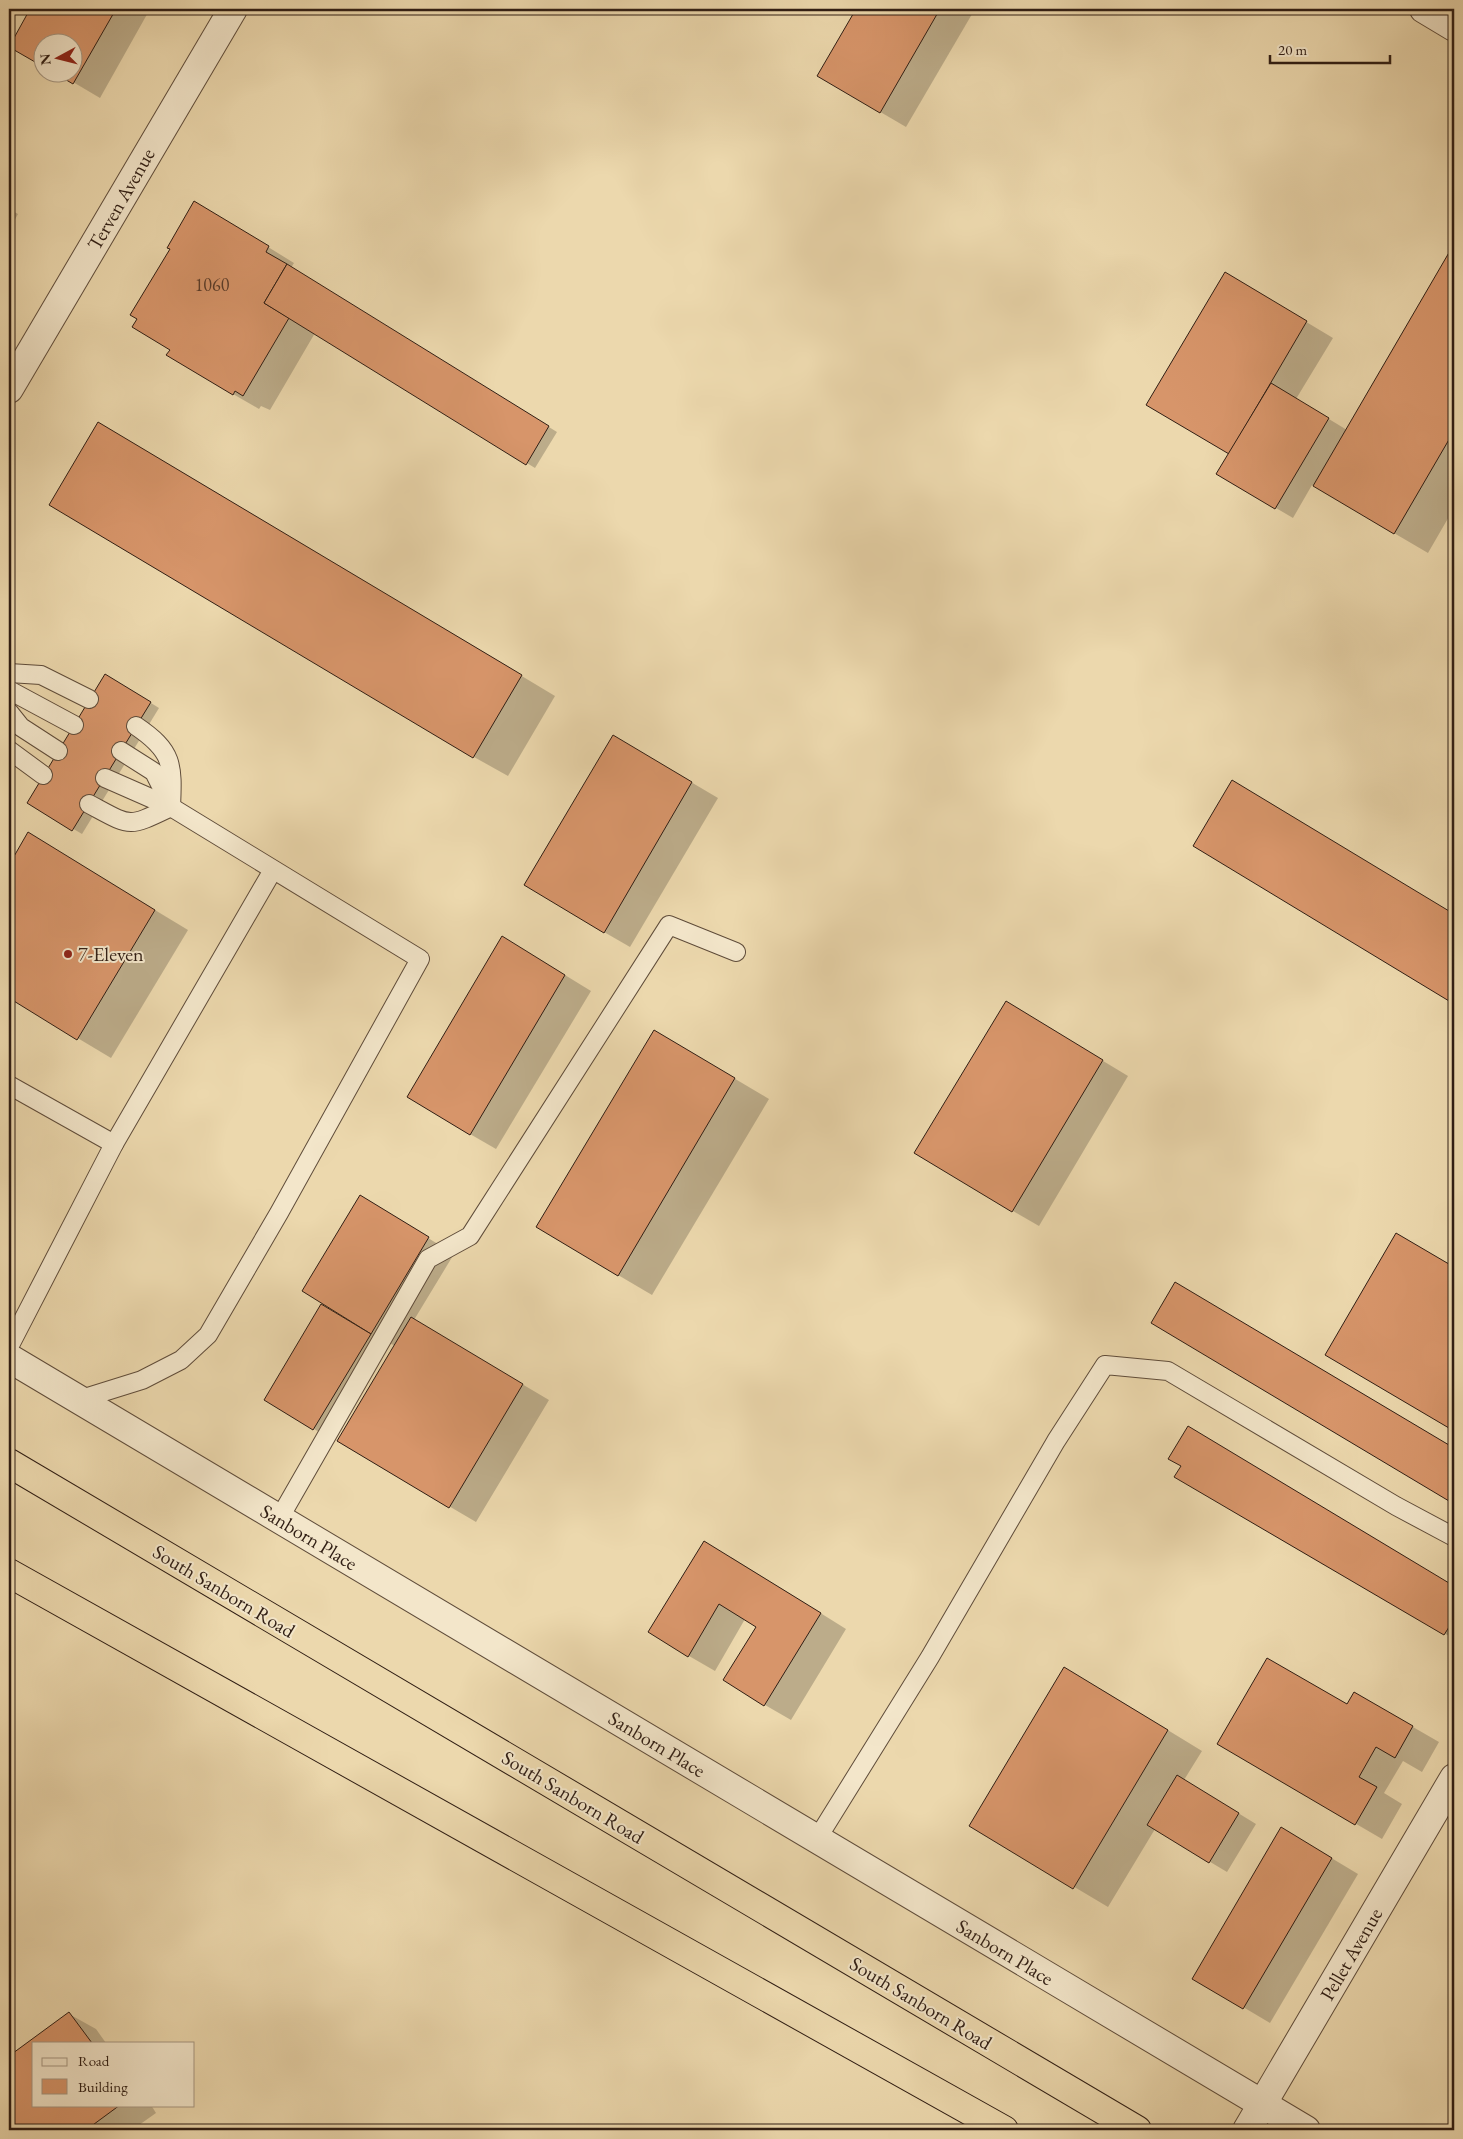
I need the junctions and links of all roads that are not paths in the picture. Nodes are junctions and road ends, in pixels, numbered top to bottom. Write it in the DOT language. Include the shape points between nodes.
graph roads {
  1 [pos="233,9"];
  2 [pos="1424,9"];
  3 [pos="1454,27"];
  4 [pos="9,389"];
  5 [pos="9,673"];
  6 [pos="9,690"];
  7 [pos="89,699"];
  8 [pos="9,712"];
  9 [pos="74,725"];
  10 [pos="136,726"];
  11 [pos="9,750"];
  12 [pos="58,750"];
  13 [pos="121,751"];
  14 [pos="43,774"];
  15 [pos="105,778"];
  16 [pos="89,804"];
  17 [pos="171,807"];
  18 [pos="273,870"];
  19 [pos="736,952"];
  20 [pos="9,1085"];
  21 [pos="114,1144"];
  22 [pos="9,1347"];
  23 [pos="9,1358"];
  24 [pos="78,1400"];
  25 [pos="9,1463"];
  26 [pos="279,1519"];
  27 [pos="1454,1537"];
  28 [pos="9,1573"];
  29 [pos="1454,1778"];
  30 [pos="817,1839"];
  31 [pos="1262,2104"];
  32 [pos="1004,2130"];
  33 [pos="1137,2130"];
  34 [pos="1248,2130"];
  35 [pos="1306,2130"];
  1 -- 4 [label="street, Terven Avenue"];
  2 -- 3 [label="street"];
  5 -- 7 [label="lane" via="41,675"];
  6 -- 9 [label="lane"];
  8 -- 12 [label="lane" via="21,727"];
  10 -- 17 [label="lane" via="156,738 170,760"];
  11 -- 14 [label="lane"];
  13 -- 17 [label="lane" via="154,772"];
  15 -- 17 [label="lane"];
  16 -- 17 [label="lane" via="123,822 138,823"];
  17 -- 18 [label="lane"];
  18 -- 21 [label="lane"];
  18 -- 24 [label="lane" via="420,959 208,1334 181,1360 142,1380"];
  19 -- 26 [label="lane" via="669,925 470,1236 428,1259"];
  20 -- 21 [label="lane"];
  21 -- 22 [label="lane"];
  23 -- 24 [label="street, Sanborn Place"];
  24 -- 26 [label="street, Sanborn Place"];
  25 -- 33 [label="highway, South Sanborn Road"];
  26 -- 30 [label="street, Sanborn Place"];
  27 -- 30 [label="lane" via="1168,1371 1106,1365 1056,1441 930,1657"];
  28 -- 32 [label="highway"];
  29 -- 31 [label="street, Pellet Avenue"];
  30 -- 31 [label="street, Sanborn Place"];
  31 -- 34 [label="street, Pellet Avenue"];
  31 -- 35 [label="street, Sanborn Place"];
}
